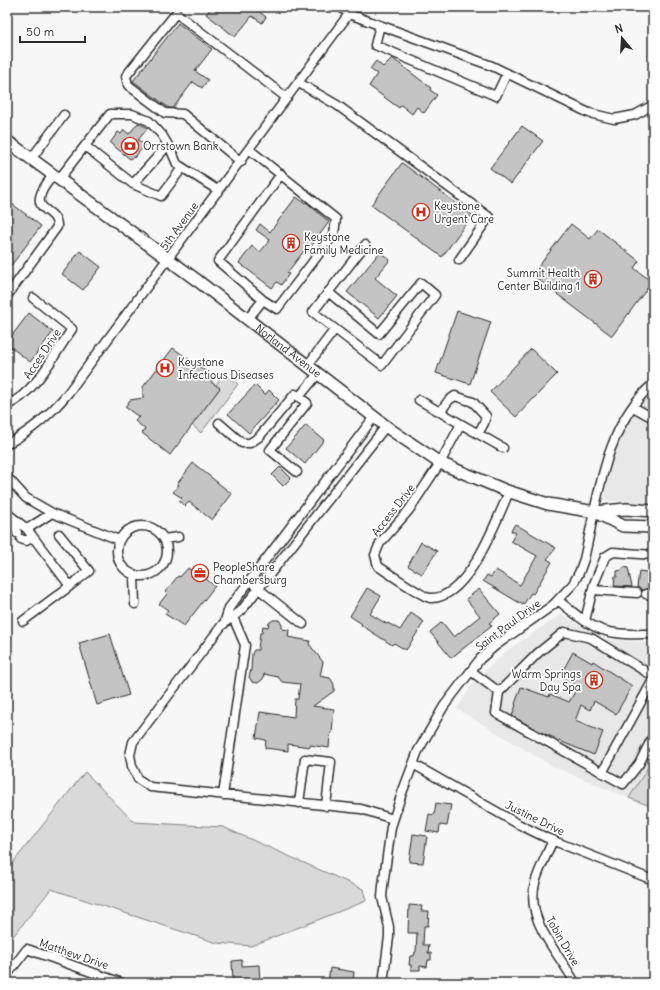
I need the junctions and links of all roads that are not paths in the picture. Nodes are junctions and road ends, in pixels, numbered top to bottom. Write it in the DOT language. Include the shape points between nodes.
graph roads {
  1 [pos="341,7"];
  2 [pos="354,7"];
  3 [pos="349,14"];
  4 [pos="380,25"];
  5 [pos="507,73"];
  6 [pos="299,83"];
  7 [pos="287,98"];
  8 [pos="653,105"];
  9 [pos="64,115"];
  10 [pos="7,141"];
  11 [pos="168,145"];
  12 [pos="85,146"];
  13 [pos="250,150"];
  14 [pos="31,159"];
  15 [pos="241,162"];
  16 [pos="182,168"];
  17 [pos="281,174"];
  18 [pos="56,177"];
  19 [pos="133,184"];
  20 [pos="219,191"];
  21 [pos="365,245"];
  22 [pos="168,260"];
  23 [pos="458,260"];
  24 [pos="328,292"];
  25 [pos="7,296"];
  26 [pos="33,298"];
  27 [pos="263,300"];
  28 [pos="247,320"];
  29 [pos="335,329"];
  30 [pos="307,366"];
  31 [pos="318,374"];
  32 [pos="653,384"];
  33 [pos="299,397"];
  34 [pos="419,400"];
  35 [pos="7,405"];
  36 [pos="633,407"];
  37 [pos="440,412"];
  38 [pos="374,417"];
  39 [pos="653,418"];
  40 [pos="219,423"];
  41 [pos="461,424"];
  42 [pos="386,426"];
  43 [pos="478,434"];
  44 [pos="7,444"];
  45 [pos="503,448"];
  46 [pos="440,462"];
  47 [pos="296,472"];
  48 [pos="7,477"];
  49 [pos="508,492"];
  50 [pos="653,511"];
  51 [pos="595,512"];
  52 [pos="52,513"];
  53 [pos="7,515"];
  54 [pos="15,521"];
  55 [pos="653,527"];
  56 [pos="27,529"];
  57 [pos="59,534"];
  58 [pos="33,537"];
  59 [pos="178,537"];
  60 [pos="164,539"];
  61 [pos="119,540"];
  62 [pos="653,555"];
  63 [pos="134,576"];
  64 [pos="250,581"];
  65 [pos="70,586"];
  66 [pos="258,589"];
  67 [pos="593,590"];
  68 [pos="637,593"];
  69 [pos="558,600"];
  70 [pos="135,604"];
  71 [pos="233,617"];
  72 [pos="23,621"];
  73 [pos="585,621"];
  74 [pos="223,624"];
  75 [pos="304,624"];
  76 [pos="653,634"];
  77 [pos="471,671"];
  78 [pos="653,676"];
  79 [pos="653,680"];
  80 [pos="499,692"];
  81 [pos="653,736"];
  82 [pos="413,764"];
  83 [pos="602,773"];
  84 [pos="223,795"];
  85 [pos="299,803"];
  86 [pos="326,806"];
  87 [pos="393,819"];
  88 [pos="553,840"];
  89 [pos="653,880"];
  90 [pos="7,975"];
  91 [pos="122,983"];
  92 [pos="384,983"];
  93 [pos="575,983"];
  1 -- 3 [label="street"];
  2 -- 3 [label="street, 5th Avenue"];
  3 -- 4 [label="street"];
  3 -- 6 [label="street, 5th Avenue"];
  4 -- 5 [label="street"];
  4 -- 5 [label="street" via="375,46 496,96"];
  5 -- 8 [label="street" via="589,113 614,119 635,115"];
  6 -- 7 [label="street, 5th Avenue"];
  6 -- 23 [label="street" via="337,105 488,217"];
  7 -- 13 [label="street, 5th Avenue"];
  7 -- 15 [label="street" via="176,14 126,76 128,85 165,113 183,114"];
  9 -- 14 [label="street"];
  10 -- 14 [label="main road, Norland Avenue"];
  11 -- 12 [label="street" via="149,121 132,114 110,114"];
  11 -- 16 [label="street" via="177,164"];
  11 -- 19 [label="street"];
  12 -- 18 [label="street"];
  12 -- 19 [label="street"];
  13 -- 15 [label="street, 5th Avenue"];
  13 -- 17 [label="street"];
  14 -- 18 [label="main road, Norland Avenue"];
  15 -- 20 [label="street, 5th Avenue"];
  16 -- 19 [label="street" via="161,196"];
  16 -- 20 [label="street"];
  17 -- 27 [label="street" via="218,261"];
  17 -- 27 [label="street" via="336,219 334,234 276,309"];
  18 -- 22 [label="main road, Norland Avenue"];
  18 -- 25 [label="street" via="41,193 40,202 41,207 53,215 57,227"];
  20 -- 22 [label="street, 5th Avenue"];
  21 -- 24 [label="street"];
  22 -- 28 [label="main road, Norland Avenue"];
  22 -- 44 [label="street, 5th Avenue" via="60,403 39,423"];
  24 -- 29 [label="street" via="313,312"];
  24 -- 29 [label="street" via="379,334 421,284 435,295 382,365"];
  26 -- 35 [label="street, Acces Drive" via="72,329 32,388"];
  27 -- 28 [label="street"];
  28 -- 30 [label="main road, Norland Avenue"];
  29 -- 30 [label="street"];
  30 -- 31 [label="main road, Norland Avenue"];
  31 -- 33 [label="street"];
  31 -- 38 [label="main road, Norland Avenue"];
  32 -- 36 [label="street, Saint Paul Drive"];
  33 -- 40 [label="street" via="295,394 259,437 250,443 242,443"];
  33 -- 47 [label="street" via="307,403 270,450"];
  34 -- 37 [label="street"];
  36 -- 39 [label="street"];
  36 -- 51 [label="street, Saint Paul Drive" via="607,458"];
  37 -- 41 [label="street"];
  37 -- 43 [label="street" via="455,396 473,402 486,416"];
  38 -- 42 [label="main road, Norland Avenue"];
  38 -- 64 [label="street"];
  41 -- 43 [label="street"];
  41 -- 46 [label="street"];
  42 -- 46 [label="main road, Norland Avenue"];
  42 -- 66 [label="street"];
  43 -- 45 [label="street"];
  46 -- 49 [label="main road, Norland Avenue"];
  46 -- 49 [label="street, Access Drive" via="409,510 380,543 375,555 378,566 429,598 444,596 465,579 486,545"];
  48 -- 52 [label="street" via="26,498"];
  49 -- 51 [label="main road, Norland Avenue" via="548,504"];
  50 -- 51 [label="main road, Norland Avenue" via="626,509"];
  51 -- 55 [label="main road, Norland Avenue" via="623,526"];
  51 -- 69 [label="street, Saint Paul Drive" via="579,573 573,584"];
  52 -- 56 [label="street"];
  52 -- 61 [label="street"];
  53 -- 54 [label="street"];
  54 -- 56 [label="street"];
  54 -- 58 [label="street" via="19,536 26,541"];
  56 -- 58 [label="street"];
  57 -- 65 [label="street" via="89,571"];
  58 -- 65 [label="street"];
  59 -- 60 [label="street"];
  60 -- 61 [label="street" via="152,528 137,526"];
  60 -- 63 [label="street" via="167,554 160,569 153,574"];
  61 -- 63 [label="street" via="119,562"];
  62 -- 67 [label="street" via="614,552 605,557"];
  63 -- 70 [label="street"];
  64 -- 66 [label="street"];
  64 -- 74 [label="street" via="229,608"];
  65 -- 72 [label="street"];
  66 -- 71 [label="street"];
  66 -- 75 [label="street"];
  67 -- 68 [label="street"];
  67 -- 73 [label="street"];
  69 -- 73 [label="street"];
  69 -- 77 [label="street, Saint Paul Drive" via="495,646"];
  71 -- 74 [label="street"];
  71 -- 84 [label="street" via="245,645"];
  73 -- 76 [label="street" via="615,634"];
  74 -- 84 [label="street" via="133,742 130,755 138,779 150,787"];
  77 -- 80 [label="street"];
  77 -- 82 [label="street, Saint Paul Drive" via="444,706"];
  78 -- 80 [label="street" via="591,638 564,632 538,652"];
  79 -- 83 [label="street"];
  80 -- 83 [label="street" via="496,713"];
  81 -- 83 [label="street" via="639,764 622,784"];
  82 -- 87 [label="street, Saint Paul Drive"];
  82 -- 88 [label="street, Justine Drive" via="520,825"];
  84 -- 85 [label="street"];
  85 -- 86 [label="street"];
  85 -- 86 [label="street" via="305,759 331,762"];
  86 -- 87 [label="street" via="361,809"];
  87 -- 92 [label="street, Saint Paul Drive" via="382,897 389,928"];
  88 -- 89 [label="street, Justine Drive"];
  88 -- 93 [label="street, Tobin Drive" via="535,883 533,903 539,924"];
  90 -- 91 [label="street, Matthew Drive" via="26,949"];
}
